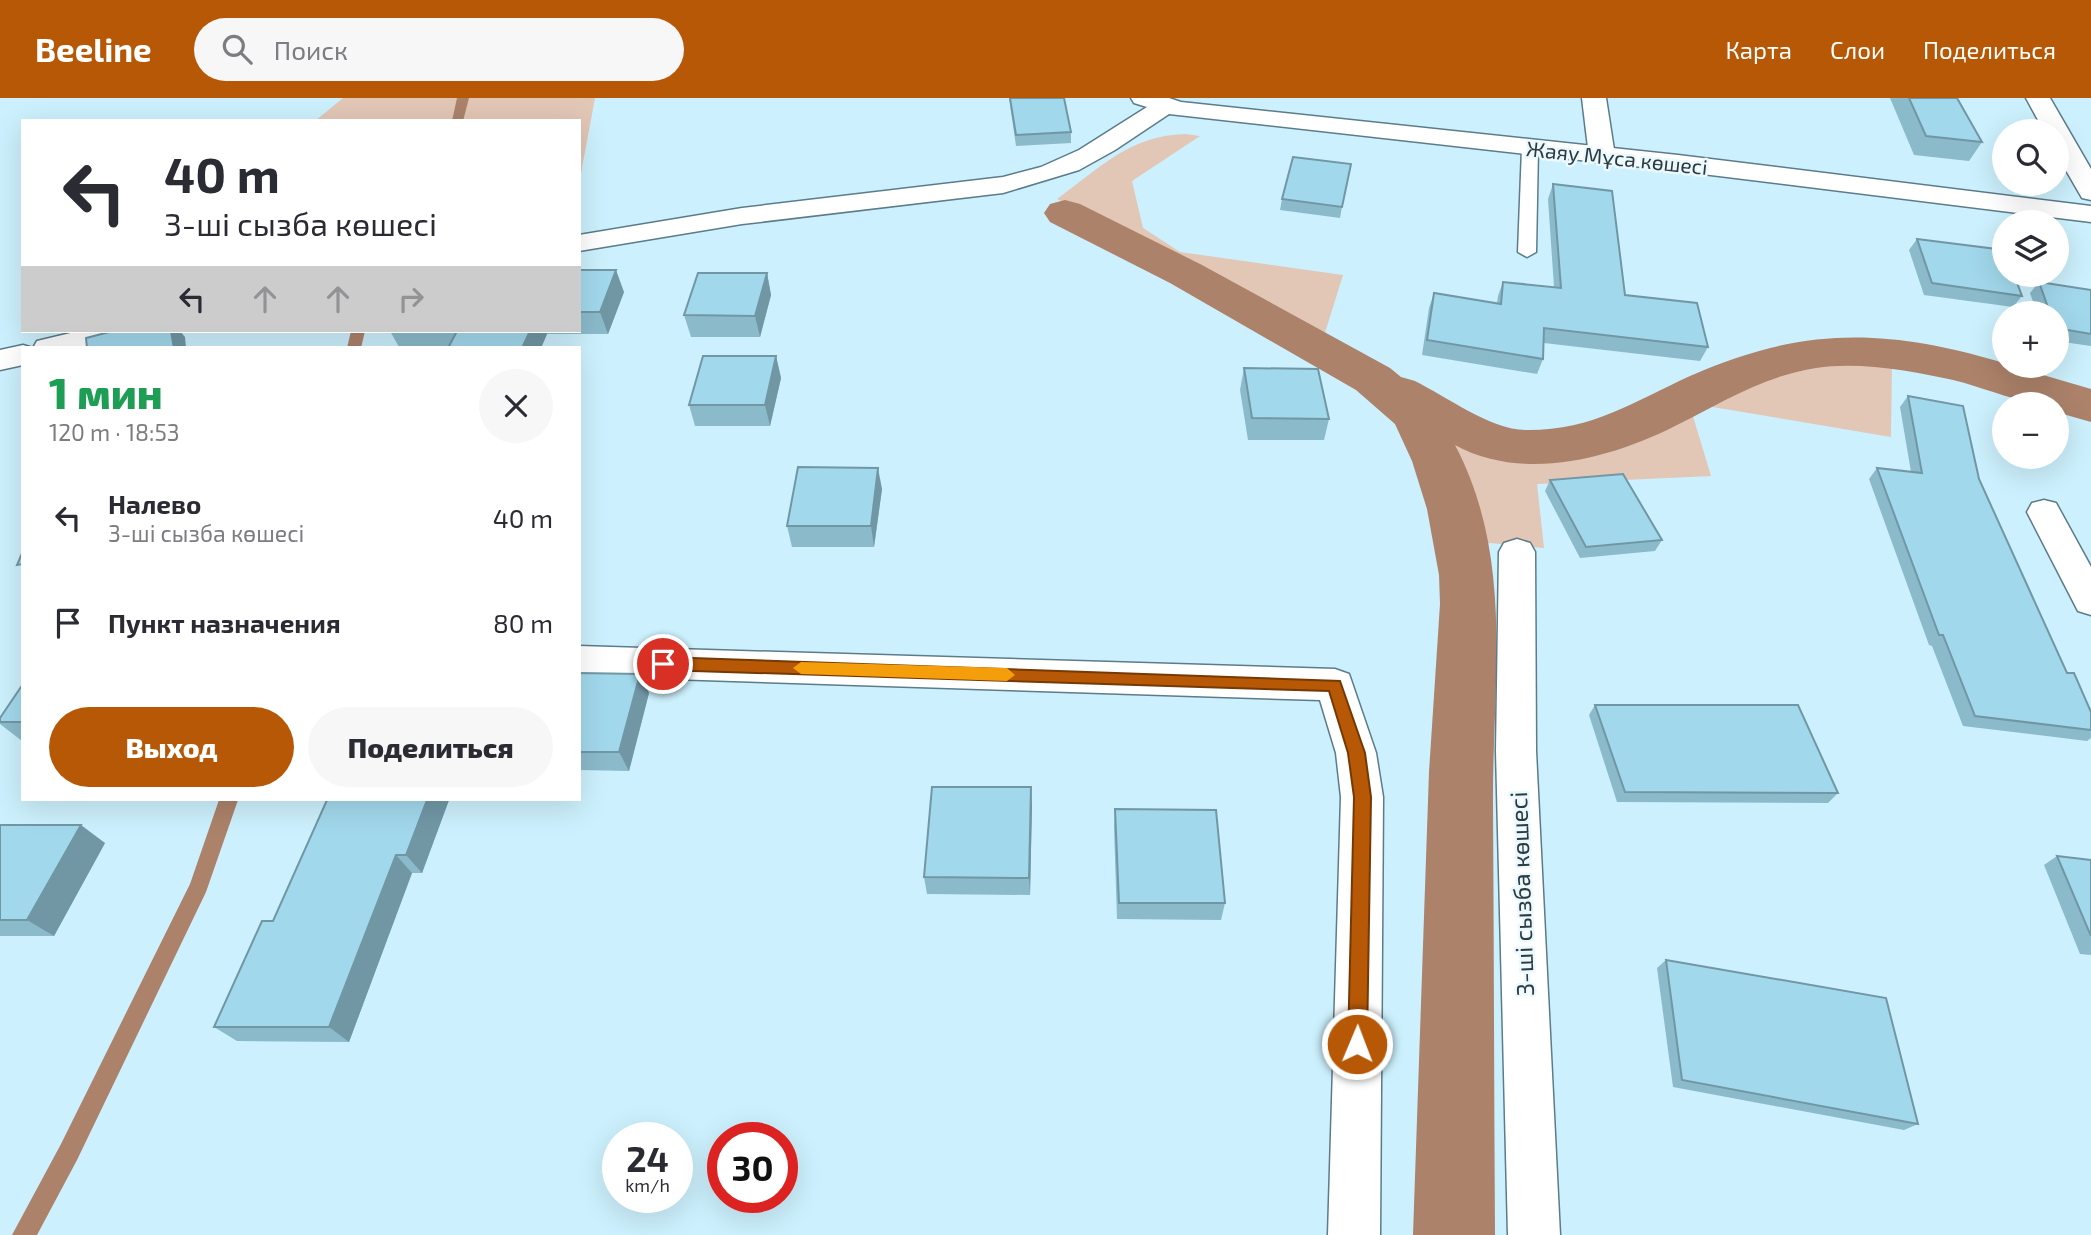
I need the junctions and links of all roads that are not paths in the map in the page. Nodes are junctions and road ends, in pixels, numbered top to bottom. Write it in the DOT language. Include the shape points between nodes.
graph roads {
  1 [pos="1594,98"];
  2 [pos="2038,98"];
  3 [pos="1158,101"];
  4 [pos="1530,148"];
  5 [pos="1602,156"];
  6 [pos="2091,192"];
  7 [pos="2091,214"];
  8 [pos="581,243"];
  9 [pos="1527,252"];
  10 [pos="109,333"];
  11 [pos="56,346"];
  12 [pos="21,355"];
  13 [pos="0,360"];
  14 [pos="2043,512"];
  15 [pos="1517,552"];
  16 [pos="2091,601"];
  17 [pos="581,661"];
  18 [pos="1354,1235"];
  19 [pos="1534,1235"];
  1 -- 5 [label="street"];
  2 -- 6 [label="street"];
  3 -- 4 [label="street, Жаяу Мұса көшесі"];
  3 -- 8 [label="street" via="1101,150 1039,178 730,218"];
  4 -- 5 [label="street, Жаяу Мұса көшесі"];
  4 -- 9 [label="lane"];
  5 -- 7 [label="street, Жаяу Мұса көшесі"];
  10 -- 11 [label="street"];
  12 -- 13 [label="street"];
  14 -- 16 [label="street"];
  15 -- 19 [label="street, 3-ші сызба көшесі" via="1516,751"];
  17 -- 18 [label="street" via="1335,685 1356,753 1362,797"];
}
